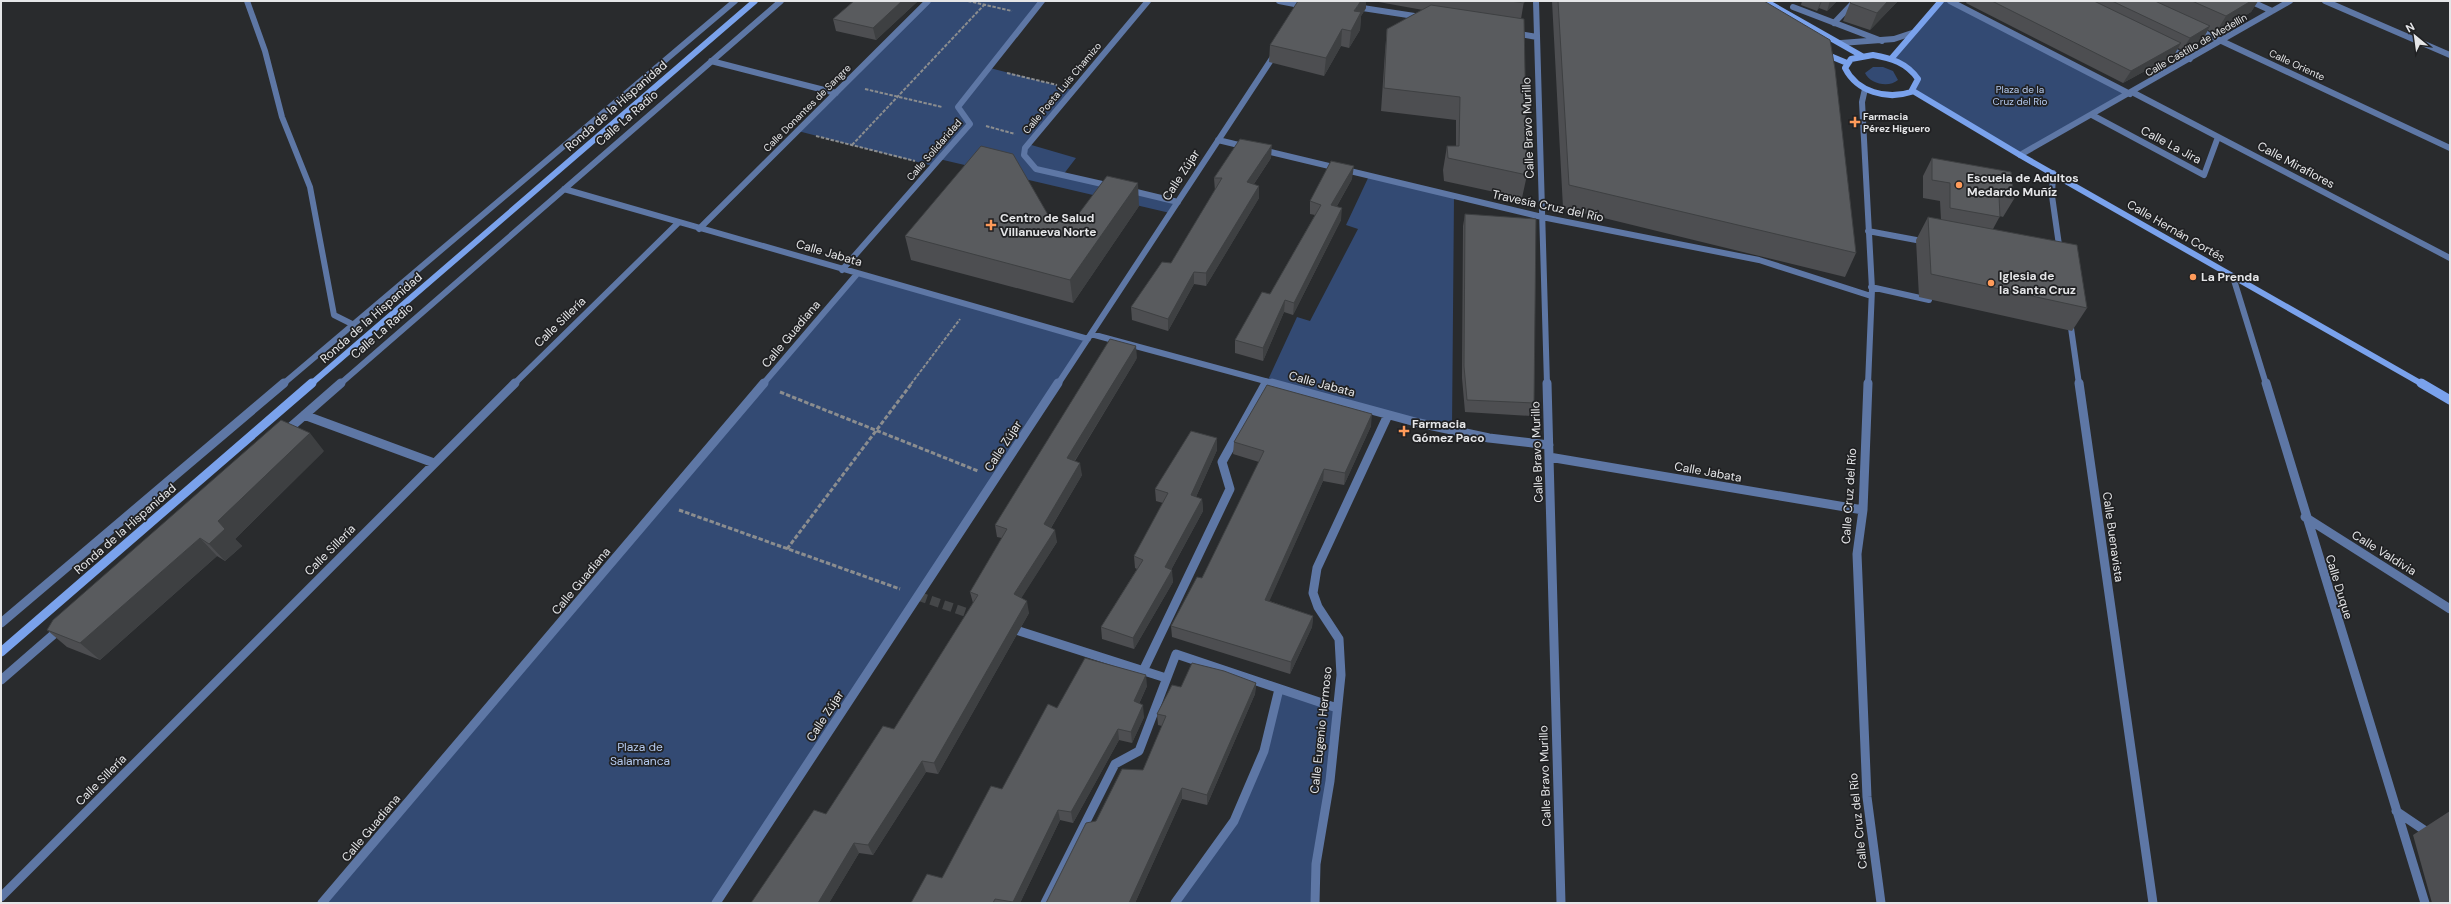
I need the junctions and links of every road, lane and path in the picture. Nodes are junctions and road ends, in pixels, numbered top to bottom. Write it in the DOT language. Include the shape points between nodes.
graph roads {
  1 [pos="247,1"];
  2 [pos="735,1"];
  3 [pos="755,1"];
  4 [pos="781,1"];
  5 [pos="928,1"];
  6 [pos="968,1"];
  7 [pos="1042,1"];
  8 [pos="1148,1"];
  9 [pos="1279,1"];
  10 [pos="1536,1"];
  11 [pos="1765,1"];
  12 [pos="1796,1"];
  13 [pos="1855,1"];
  14 [pos="1941,1"];
  15 [pos="1950,1"];
  16 [pos="2250,1"];
  17 [pos="2290,1"];
  18 [pos="2325,1"];
  19 [pos="984,5"];
  20 [pos="1352,6"];
  21 [pos="1306,7"];
  22 [pos="1793,7"];
  23 [pos="2272,11"];
  24 [pos="1789,14"];
  25 [pos="1031,16"];
  26 [pos="1428,19"];
  27 [pos="1834,22"];
  28 [pos="2186,24"];
  29 [pos="1506,32"];
  30 [pos="1912,33"];
  31 [pos="1537,37"];
  32 [pos="1882,41"];
  33 [pos="2222,41"];
  34 [pos="1841,43"];
  35 [pos="1282,44"];
  36 [pos="2162,45"];
  37 [pos="1818,51"];
  38 [pos="2450,55"];
  39 [pos="1862,56"];
  40 [pos="1892,59"];
  41 [pos="2190,59"];
  42 [pos="711,61"];
  43 [pos="1847,63"];
  44 [pos="989,68"];
  45 [pos="845,84"];
  46 [pos="1865,89"];
  47 [pos="1074,90"];
  48 [pos="1913,91"];
  49 [pos="836,92"];
  50 [pos="2131,93"];
  51 [pos="897,96"];
  52 [pos="962,112"];
  53 [pos="2092,114"];
  54 [pos="968,120"];
  55 [pos="798,131"];
  56 [pos="2218,137"];
  57 [pos="1032,139"];
  58 [pos="1218,140"];
  59 [pos="852,145"];
  60 [pos="2450,148"];
  61 [pos="2020,155"];
  62 [pos="933,166"];
  63 [pos="2053,173"];
  64 [pos="1116,188"];
  65 [pos="564,189"];
  66 [pos="1124,190"];
  67 [pos="1178,202"];
  68 [pos="1542,217"];
  69 [pos="678,223"];
  70 [pos="699,229"];
  71 [pos="1868,231"];
  72 [pos="1932,243"];
  73 [pos="2450,258"];
  74 [pos="2062,261"];
  75 [pos="842,270"];
  76 [pos="857,274"];
  77 [pos="2233,277"];
  78 [pos="1871,287"];
  79 [pos="1871,296"];
  80 [pos="1934,301"];
  81 [pos="970,306"];
  82 [pos="2069,316"];
  83 [pos="354,325"];
  84 [pos="1090,336"];
  85 [pos="1267,382"];
  86 [pos="763,385"];
  87 [pos="2450,400"];
  88 [pos="304,415"];
  89 [pos="1388,415"];
  90 [pos="875,431"];
  91 [pos="280,436"];
  92 [pos="1548,445"];
  93 [pos="1549,457"];
  94 [pos="434,463"];
  95 [pos="996,478"];
  96 [pos="662,504"];
  97 [pos="1863,510"];
  98 [pos="2306,517"];
  99 [pos="786,549"];
  100 [pos="918,596"];
  101 [pos="2450,609"];
  102 [pos="1,623"];
  103 [pos="66,623"];
  104 [pos="1019,631"];
  105 [pos="1,652"];
  106 [pos="1143,671"];
  107 [pos="1166,678"];
  108 [pos="1,680"];
  109 [pos="1279,689"];
  110 [pos="1337,708"];
  111 [pos="2396,811"];
  112 [pos="2438,840"];
  113 [pos="1,897"];
  114 [pos="1,900"];
  115 [pos="6,903"];
  116 [pos="322,903"];
  117 [pos="716,903"];
  118 [pos="1045,903"];
  119 [pos="1175,903"];
  120 [pos="1315,903"];
  121 [pos="1561,903"];
  122 [pos="1881,903"];
  123 [pos="2153,903"];
  124 [pos="2425,903"];
  1 -- 83 [label="street" via="265,50 282,117 310,187 334,315"];
  2 -- 83 [label="street, Ronda de la Hispanidad"];
  3 -- 105 [label="street, Ronda de la Hispanidad"];
  4 -- 42 [label="street, Calle La Radio"];
  5 -- 45 [label="street, Calle Donantes de Sangre"];
  6 -- 19 [label="path"];
  7 -- 25 [label="street, Calle Solidaridad"];
  8 -- 47 [label="street, Calle Poeta Luis Chamizo"];
  9 -- 21 [label="street"];
  10 -- 31 [label="street, Calle Bravo Murillo"];
  11 -- 24 [label="street"];
  12 -- 22 [label="street"];
  13 -- 27 [label="street"];
  14 -- 30 [label="street"];
  15 -- 50 [label="street"];
  16 -- 23 [label="street"];
  17 -- 23 [label="street, Calle Castillo de Medellín"];
  18 -- 38 [label="street"];
  19 -- 25 [label="path"];
  19 -- 51 [label="path"];
  20 -- 26 [label="street"];
  22 -- 24 [label="street"];
  22 -- 27 [label="street"];
  23 -- 33 [label="street, Calle Castillo de Medellín"];
  24 -- 34 [label="street"];
  25 -- 44 [label="street, Calle Solidaridad"];
  27 -- 32 [label="street"];
  28 -- 33 [label="street, Calle Oriente"];
  29 -- 31 [label="street"];
  30 -- 32 [label="street"];
  30 -- 40 [label="street"];
  31 -- 68 [label="street, Calle Bravo Murillo"];
  32 -- 34 [label="street"];
  33 -- 41 [label="street, Calle Castillo de Medellín"];
  33 -- 60 [label="street, Calle Oriente"];
  34 -- 39 [label="street"];
  35 -- 58 [label="street, Calle Zújar"];
  36 -- 41 [label="street"];
  37 -- 43 [label="street"];
  39 -- 40 [label="street"];
  39 -- 43 [label="street"];
  40 -- 48 [label="street" via="1915,72 1918,86"];
  41 -- 50 [label="street, Calle Castillo de Medellín"];
  42 -- 49 [label="street"];
  42 -- 65 [label="street, Calle La Radio"];
  43 -- 46 [label="street" via="1846,75"];
  44 -- 47 [label="path"];
  44 -- 52 [label="street, Calle Solidaridad" via="958,107"];
  45 -- 49 [label="street, Calle Donantes de Sangre"];
  45 -- 51 [label="path"];
  46 -- 48 [label="street" via="1894,95"];
  46 -- 71 [label="street, Calle Cruz del Río" via="1862,102"];
  47 -- 57 [label="street, Calle Poeta Luis Chamizo"];
  48 -- 61 [label="street, Calle Hernán Cortés"];
  49 -- 55 [label="street, Calle Donantes de Sangre"];
  50 -- 53 [label="street"];
  50 -- 56 [label="street, Calle Miraflores"];
  51 -- 52 [label="path"];
  51 -- 59 [label="path"];
  52 -- 54 [label="street, Calle Solidaridad"];
  53 -- 56 [label="street, Calle La Jira" via="2204,175"];
  53 -- 61 [label="street"];
  54 -- 57 [label="path"];
  54 -- 62 [label="street, Calle Solidaridad" via="970,124"];
  55 -- 59 [label="path"];
  55 -- 70 [label="street, Calle Donantes de Sangre"];
  56 -- 73 [label="street, Calle Miraflores"];
  57 -- 64 [label="street, Calle Poeta Luis Chamizo" via="1025,148 1024,155 1036,169"];
  58 -- 67 [label="street, Calle Zújar"];
  58 -- 68 [label="street, Travesía Cruz del Río"];
  59 -- 62 [label="path"];
  61 -- 63 [label="street, Calle Hernán Cortés"];
  62 -- 75 [label="street, Calle Solidaridad"];
  63 -- 74 [label="street" via="2052,196"];
  63 -- 77 [label="street, Calle Hernán Cortés"];
  65 -- 69 [label="street, Calle Jabata"];
  65 -- 88 [label="street, Calle La Radio"];
  66 -- 67 [label="street"];
  67 -- 84 [label="street, Calle Zújar"];
  68 -- 79 [label="street, Travesía Cruz del Río" via="1759,260"];
  68 -- 92 [label="street, Calle Bravo Murillo"];
  69 -- 70 [label="street, Calle Jabata"];
  69 -- 94 [label="street, Calle Sillería"];
  70 -- 75 [label="street, Calle Jabata"];
  71 -- 72 [label="street"];
  71 -- 78 [label="street, Calle Cruz del Río"];
  75 -- 76 [label="street, Calle Jabata"];
  76 -- 81 [label="street, Calle Jabata"];
  76 -- 86 [label="street, Calle Guadiana"];
  77 -- 87 [label="street, Calle Hernán Cortés"];
  77 -- 98 [label="street, Calle Duque"];
  78 -- 79 [label="street, Calle Cruz del Río"];
  78 -- 80 [label="street"];
  79 -- 97 [label="street, Calle Cruz del Río"];
  81 -- 84 [label="street, Calle Jabata"];
  81 -- 90 [label="path"];
  82 -- 123 [label="street, Calle Buenavista" via="2068,330"];
  83 -- 102 [label="street, Ronda de la Hispanidad"];
  84 -- 85 [label="street, Calle Jabata"];
  84 -- 95 [label="street, Calle Zújar"];
  85 -- 89 [label="street, Calle Jabata"];
  85 -- 106 [label="street" via="1222,462 1230,489"];
  86 -- 90 [label="path"];
  86 -- 96 [label="street, Calle Guadiana"];
  88 -- 91 [label="street, Calle La Radio"];
  88 -- 94 [label="street"];
  89 -- 92 [label="street, Calle Jabata" via="1489,438"];
  89 -- 110 [label="street, Calle Eugenio Hermoso" via="1317,568 1313,593 1318,606 1339,639 1341,676"];
  90 -- 95 [label="path"];
  90 -- 99 [label="path"];
  92 -- 93 [label="street, Calle Bravo Murillo"];
  93 -- 97 [label="street, Calle Jabata"];
  93 -- 121 [label="street, Calle Bravo Murillo"];
  94 -- 113 [label="street, Calle Sillería"];
  95 -- 100 [label="street, Calle Zújar"];
  96 -- 99 [label="path"];
  96 -- 116 [label="street, Calle Guadiana"];
  97 -- 122 [label="street, Calle Cruz del Río" via="1857,554 1867,797"];
  98 -- 101 [label="street, Calle Valdivia"];
  98 -- 111 [label="street, Calle Duque"];
  99 -- 100 [label="path"];
  100 -- 117 [label="street, Calle Zújar"];
  103 -- 108 [label="street"];
  104 -- 106 [label="street"];
  106 -- 107 [label="street"];
  107 -- 109 [label="street" via="1176,654"];
  107 -- 118 [label="street" via="1138,751 1115,764"];
  109 -- 110 [label="street"];
  109 -- 119 [label="street" via="1264,751 1234,821"];
  110 -- 120 [label="street, Calle Eugenio Hermoso" via="1330,781 1316,864"];
  111 -- 112 [label="street"];
  111 -- 124 [label="street, Calle Duque"];
  114 -- 115 [label="street"];
}
